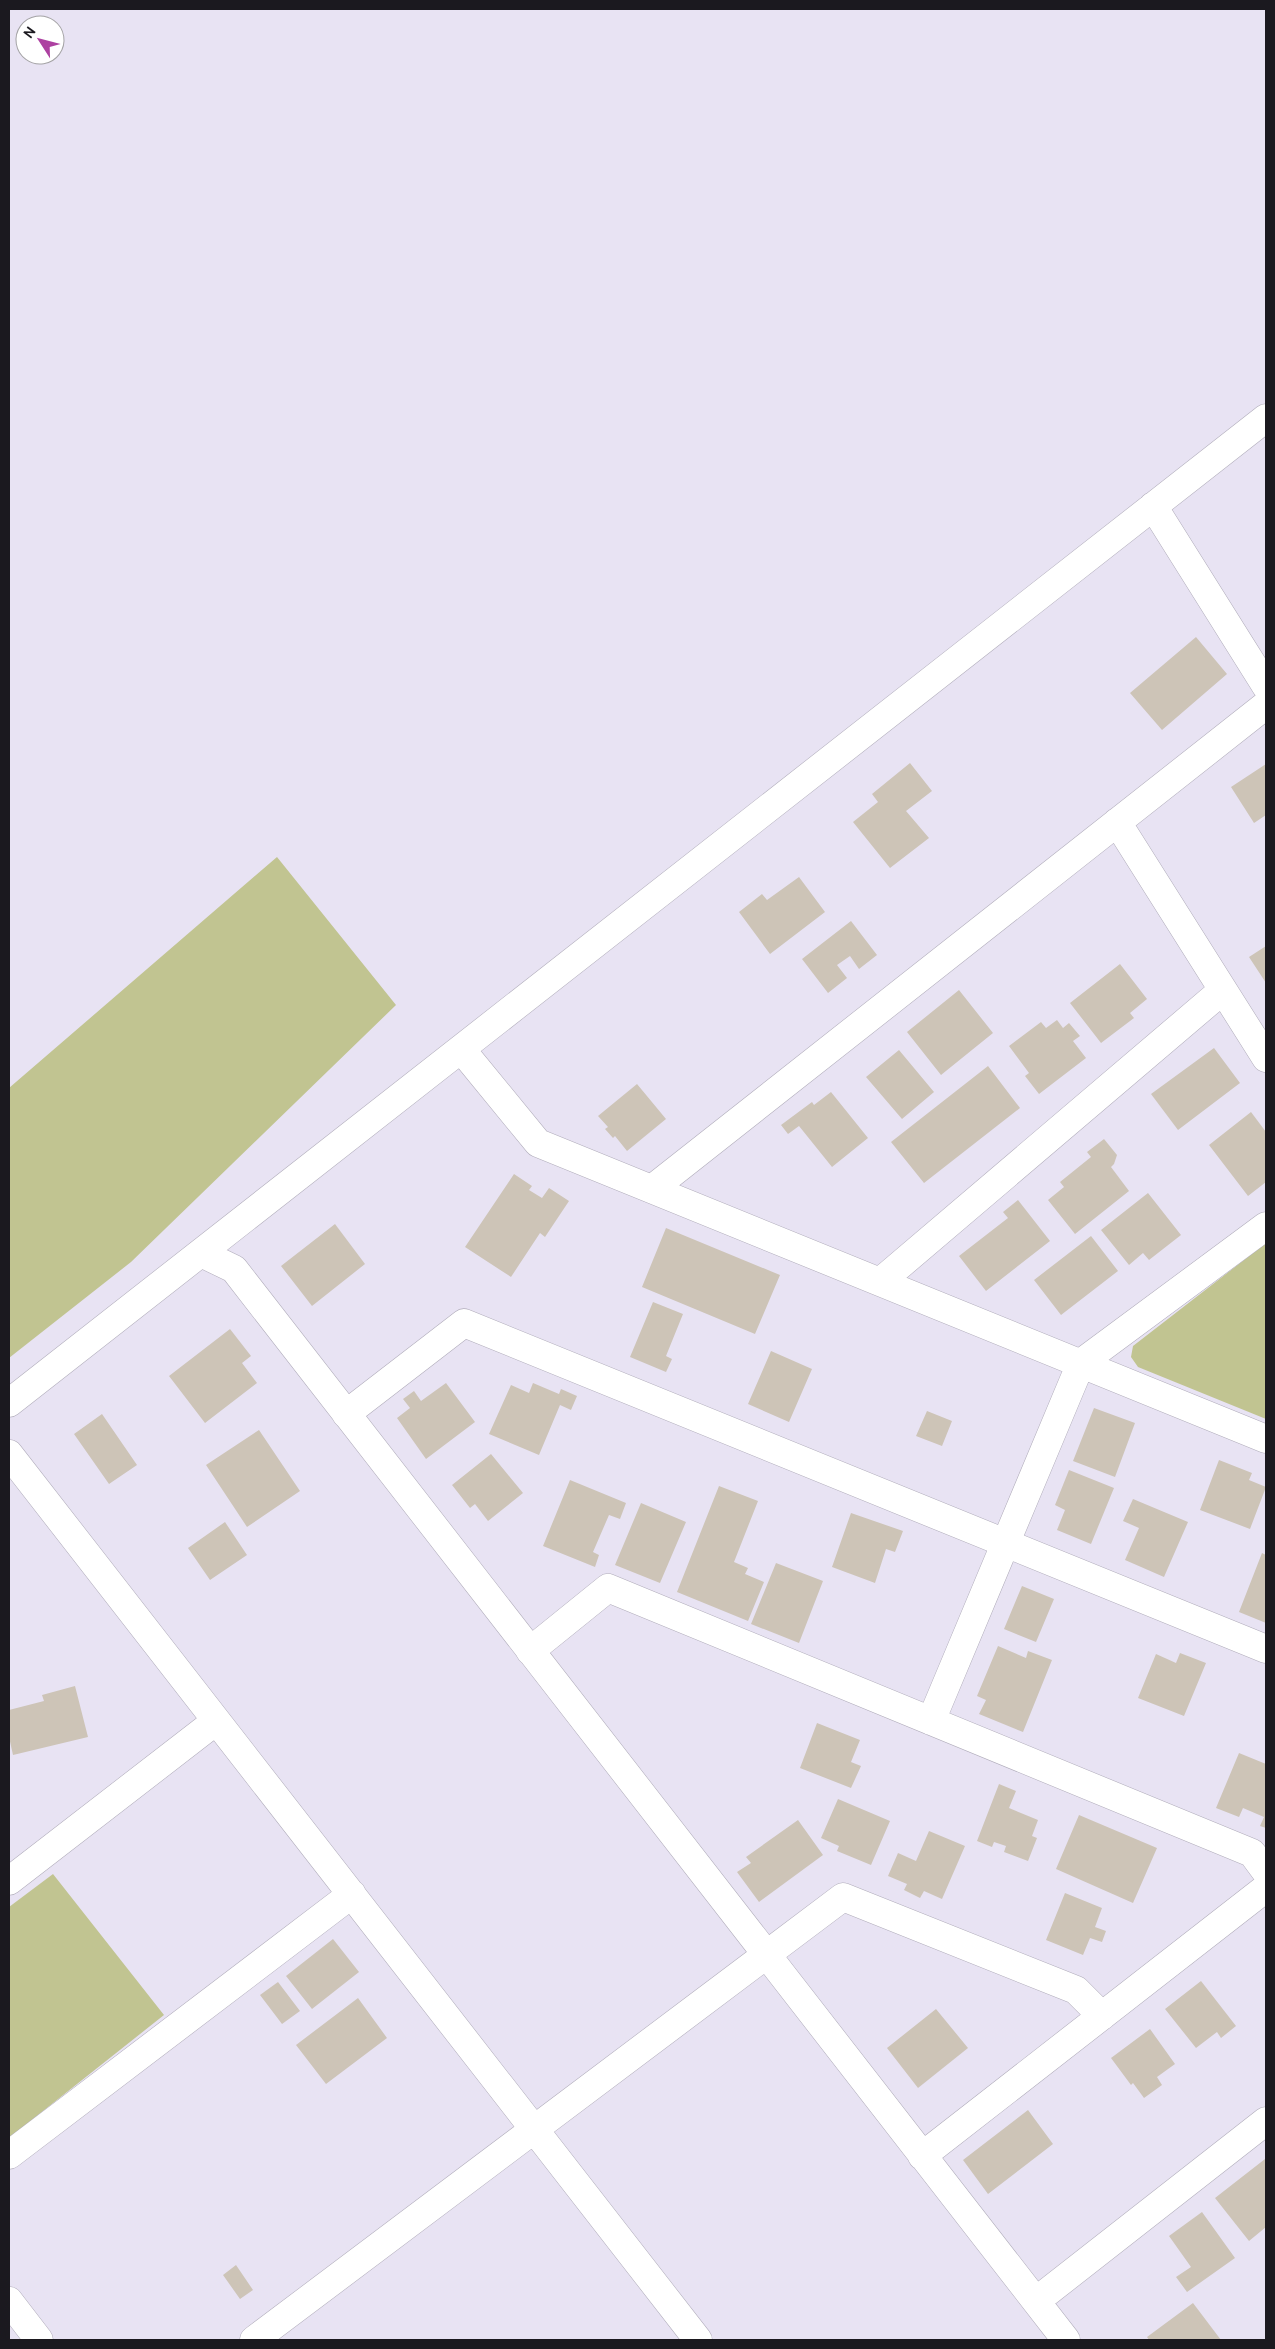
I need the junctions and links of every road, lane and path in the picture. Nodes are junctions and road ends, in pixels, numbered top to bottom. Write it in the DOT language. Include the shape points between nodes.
graph roads {
  1 [pos="1266,418"];
  2 [pos="1154,506"];
  3 [pos="1266,686"];
  4 [pos="1266,704"];
  5 [pos="1117,822"];
  6 [pos="1223,990"];
  7 [pos="461,1049"];
  8 [pos="1266,1058"];
  9 [pos="652,1189"];
  10 [pos="1266,1226"];
  11 [pos="201,1253"];
  12 [pos="880,1282"];
  13 [pos="1081,1363"];
  14 [pos="9,1403"];
  15 [pos="346,1414"];
  16 [pos="1266,1439"];
  17 [pos="9,1454"];
  18 [pos="1006,1544"];
  19 [pos="530,1650"];
  20 [pos="1266,1650"];
  21 [pos="216,1721"];
  22 [pos="931,1721"];
  23 [pos="1266,1872"];
  24 [pos="9,1881"];
  25 [pos="1266,1888"];
  26 [pos="352,1894"];
  27 [pos="766,1954"];
  28 [pos="1102,2016"];
  29 [pos="1266,2122"];
  30 [pos="534,2129"];
  31 [pos="9,2154"];
  32 [pos="922,2156"];
  33 [pos="9,2301"];
  34 [pos="1036,2301"];
  35 [pos="39,2340"];
  36 [pos="254,2340"];
  37 [pos="698,2340"];
  38 [pos="1066,2340"];
  1 -- 2 [label="street"];
  2 -- 3 [label="street"];
  2 -- 7 [label="street"];
  4 -- 5 [label="street"];
  5 -- 6 [label="street"];
  5 -- 9 [label="street"];
  6 -- 8 [label="street"];
  6 -- 12 [label="street"];
  7 -- 9 [label="street" via="538,1143"];
  7 -- 11 [label="street"];
  9 -- 12 [label="street"];
  10 -- 13 [label="street"];
  11 -- 14 [label="street"];
  11 -- 15 [label="street" via="234,1269"];
  12 -- 13 [label="street"];
  13 -- 16 [label="street"];
  13 -- 18 [label="street"];
  15 -- 18 [label="street" via="464,1323"];
  15 -- 19 [label="street"];
  17 -- 21 [label="street"];
  18 -- 20 [label="street"];
  18 -- 22 [label="street"];
  19 -- 22 [label="street" via="608,1588"];
  19 -- 27 [label="street"];
  21 -- 24 [label="street"];
  21 -- 26 [label="street"];
  22 -- 23 [label="street" via="1252,1853"];
  25 -- 28 [label="street"];
  26 -- 30 [label="street"];
  26 -- 31 [label="street"];
  27 -- 28 [label="street" via="842,1897 1076,1990"];
  27 -- 30 [label="street"];
  27 -- 32 [label="street"];
  28 -- 32 [label="street"];
  29 -- 34 [label="street"];
  30 -- 36 [label="street"];
  30 -- 37 [label="street"];
  32 -- 34 [label="street"];
  33 -- 35 [label="street"];
  34 -- 38 [label="street"];
}
